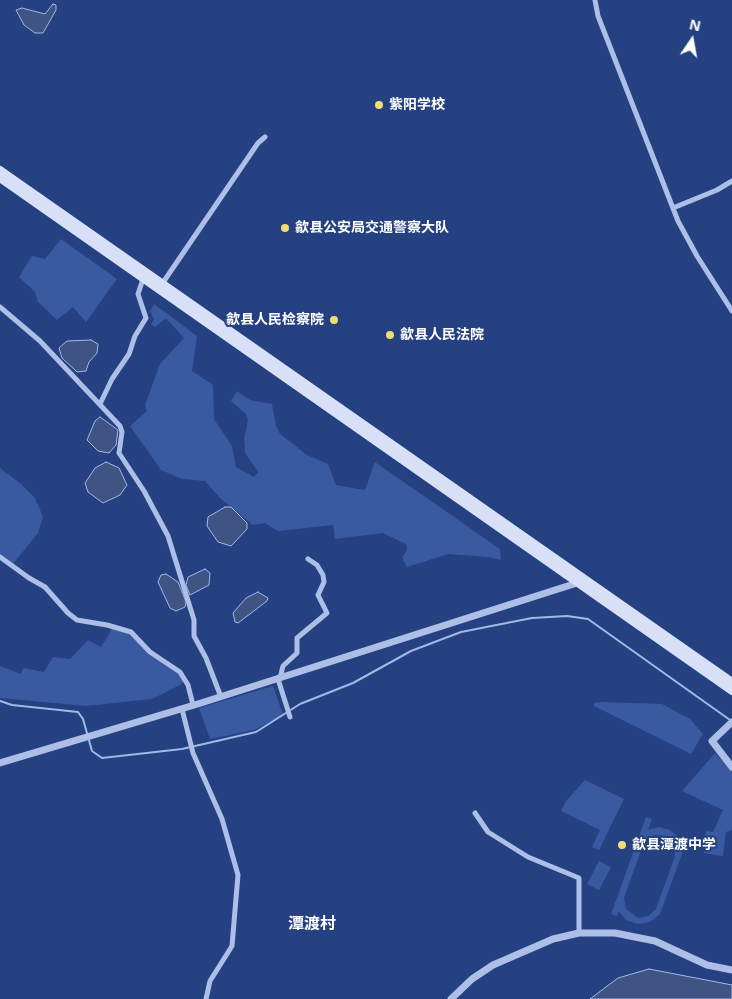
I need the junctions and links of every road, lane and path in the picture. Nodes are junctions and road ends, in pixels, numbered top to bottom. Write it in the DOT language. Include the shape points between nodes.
graph roads {
  1 [pos="595,0"];
  2 [pos="266,138"];
  3 [pos="0,170"];
  4 [pos="0,178"];
  5 [pos="732,181"];
  6 [pos="673,208"];
  7 [pos="143,279"];
  8 [pos="162,284"];
  9 [pos="0,307"];
  10 [pos="732,312"];
  11 [pos="100,404"];
  12 [pos="0,557"];
  13 [pos="308,559"];
  14 [pos="577,583"];
  15 [pos="279,678"];
  16 [pos="732,682"];
  17 [pos="732,691"];
  18 [pos="221,696"];
  19 [pos="194,705"];
  20 [pos="182,709"];
  21 [pos="290,717"];
  22 [pos="731,723"];
  23 [pos="0,763"];
  24 [pos="732,767"];
  25 [pos="475,812"];
  26 [pos="579,933"];
  27 [pos="732,970"];
  28 [pos="206,999"];
  29 [pos="451,999"];
  1 -- 6 [label="street" via="598,16"];
  2 -- 8 [label="street" via="258,143"];
  3 -- 8 [label="main road"];
  4 -- 7 [label="main road"];
  5 -- 6 [label="street"];
  6 -- 10 [label="street" via="690,244"];
  7 -- 11 [label="street" via="138,294 146,318"];
  7 -- 14 [label="main road"];
  8 -- 16 [label="main road"];
  9 -- 11 [label="street" via="40,341"];
  11 -- 18 [label="street" via="120,426 119,453 168,536 194,620 194,636"];
  12 -- 19 [label="street" via="45,587 77,620 131,632 150,652 180,672"];
  13 -- 15 [label="street" via="323,575 324,582 318,595 327,613 297,638 297,653 283,666"];
  14 -- 15 [label="street"];
  14 -- 17 [label="main road"];
  15 -- 18 [label="street"];
  15 -- 21 [label="street"];
  18 -- 19 [label="street"];
  19 -- 20 [label="street"];
  20 -- 23 [label="street"];
  20 -- 28 [label="street" via="193,753 222,819 238,875 234,941 228,956 210,981"];
  22 -- 24 [label="street" via="712,741"];
  25 -- 26 [label="street" via="488,832 528,857 579,878"];
  26 -- 27 [label="street" via="614,934 655,941 707,964"];
  26 -- 29 [label="street" via="553,939 493,965"];
}
